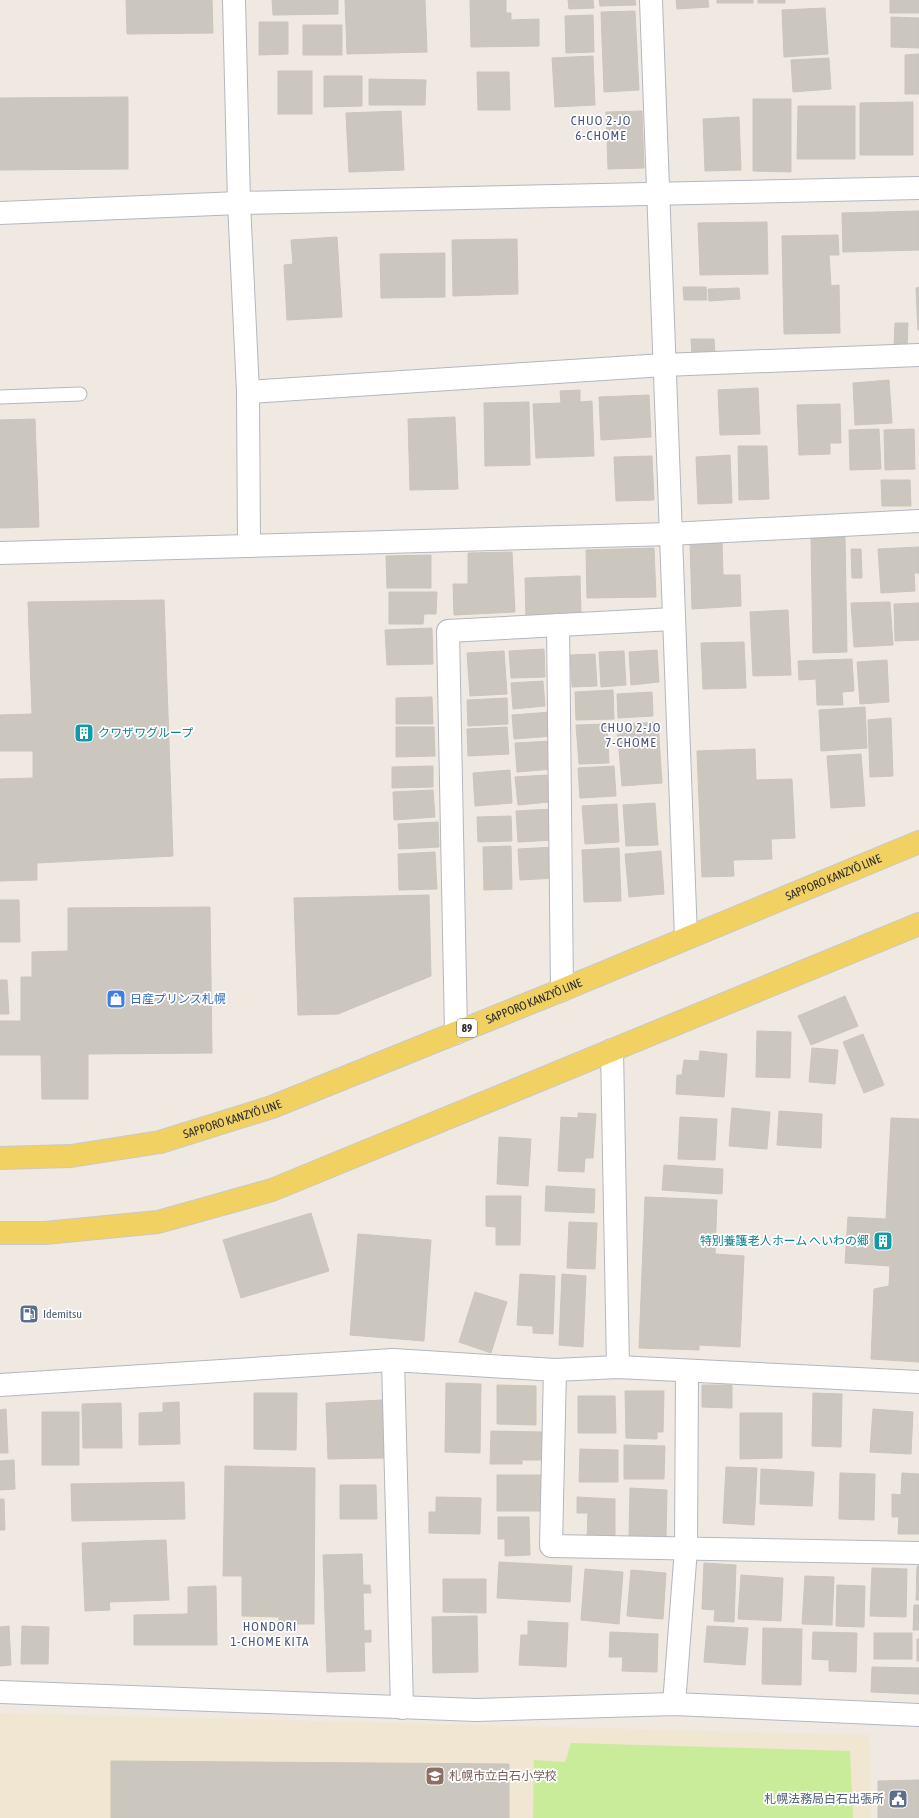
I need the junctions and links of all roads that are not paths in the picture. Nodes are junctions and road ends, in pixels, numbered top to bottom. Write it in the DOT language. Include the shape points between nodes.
graph roads {
  1 [pos="234,0"];
  2 [pos="651,0"];
  3 [pos="919,188"];
  4 [pos="658,194"];
  5 [pos="239,203"];
  6 [pos="0,213"];
  7 [pos="919,355"];
  8 [pos="664,365"];
  9 [pos="248,392"];
  10 [pos="80,394"];
  11 [pos="0,397"];
  12 [pos="919,521"];
  13 [pos="670,534"];
  14 [pos="249,546"];
  15 [pos="0,553"];
  16 [pos="673,619"];
  17 [pos="558,625"];
  18 [pos="919,842"];
  19 [pos="919,924"];
  20 [pos="686,938"];
  21 [pos="562,990"];
  22 [pos="456,1032"];
  23 [pos="612,1050"];
  24 [pos="0,1158"];
  25 [pos="0,1233"];
  26 [pos="393,1360"];
  27 [pos="618,1367"];
  28 [pos="555,1370"];
  29 [pos="687,1371"];
  30 [pos="919,1382"];
  31 [pos="0,1385"];
  32 [pos="686,1549"];
  33 [pos="919,1553"];
  34 [pos="0,1692"];
  35 [pos="674,1704"];
  36 [pos="402,1708"];
  37 [pos="919,1715"];
  1 -- 5 [label="street"];
  2 -- 4 [label="street"];
  3 -- 4 [label="street"];
  4 -- 5 [label="street"];
  4 -- 8 [label="street"];
  5 -- 6 [label="street"];
  5 -- 9 [label="street"];
  7 -- 8 [label="street"];
  8 -- 9 [label="street"];
  8 -- 13 [label="street"];
  9 -- 14 [label="street"];
  10 -- 11 [label="lane"];
  12 -- 13 [label="street"];
  13 -- 14 [label="street"];
  13 -- 16 [label="street"];
  14 -- 15 [label="street"];
  16 -- 17 [label="street"];
  16 -- 20 [label="street"];
  17 -- 21 [label="street"];
  17 -- 22 [label="street" via="448,631"];
  18 -- 20 [label="main road, SAPPORO KANZYŌ LINE / 89"];
  19 -- 23 [label="main road"];
  20 -- 21 [label="main road, SAPPORO KANZYŌ LINE / 89"];
  21 -- 22 [label="main road, SAPPORO KANZYŌ LINE / 89"];
  22 -- 24 [label="main road, SAPPORO KANZYŌ LINE / 89" via="272,1107 160,1142 71,1156"];
  23 -- 25 [label="main road" via="272,1190 158,1222 45,1233"];
  23 -- 27 [label="street"];
  26 -- 28 [label="street"];
  26 -- 31 [label="street"];
  26 -- 36 [label="street"];
  27 -- 28 [label="street"];
  27 -- 29 [label="street"];
  28 -- 32 [label="street" via="551,1546"];
  29 -- 30 [label="street"];
  29 -- 32 [label="street"];
  32 -- 33 [label="street"];
  32 -- 35 [label="street"];
  34 -- 36 [label="street"];
  35 -- 36 [label="street" via="476,1710"];
  35 -- 37 [label="street"];
}
